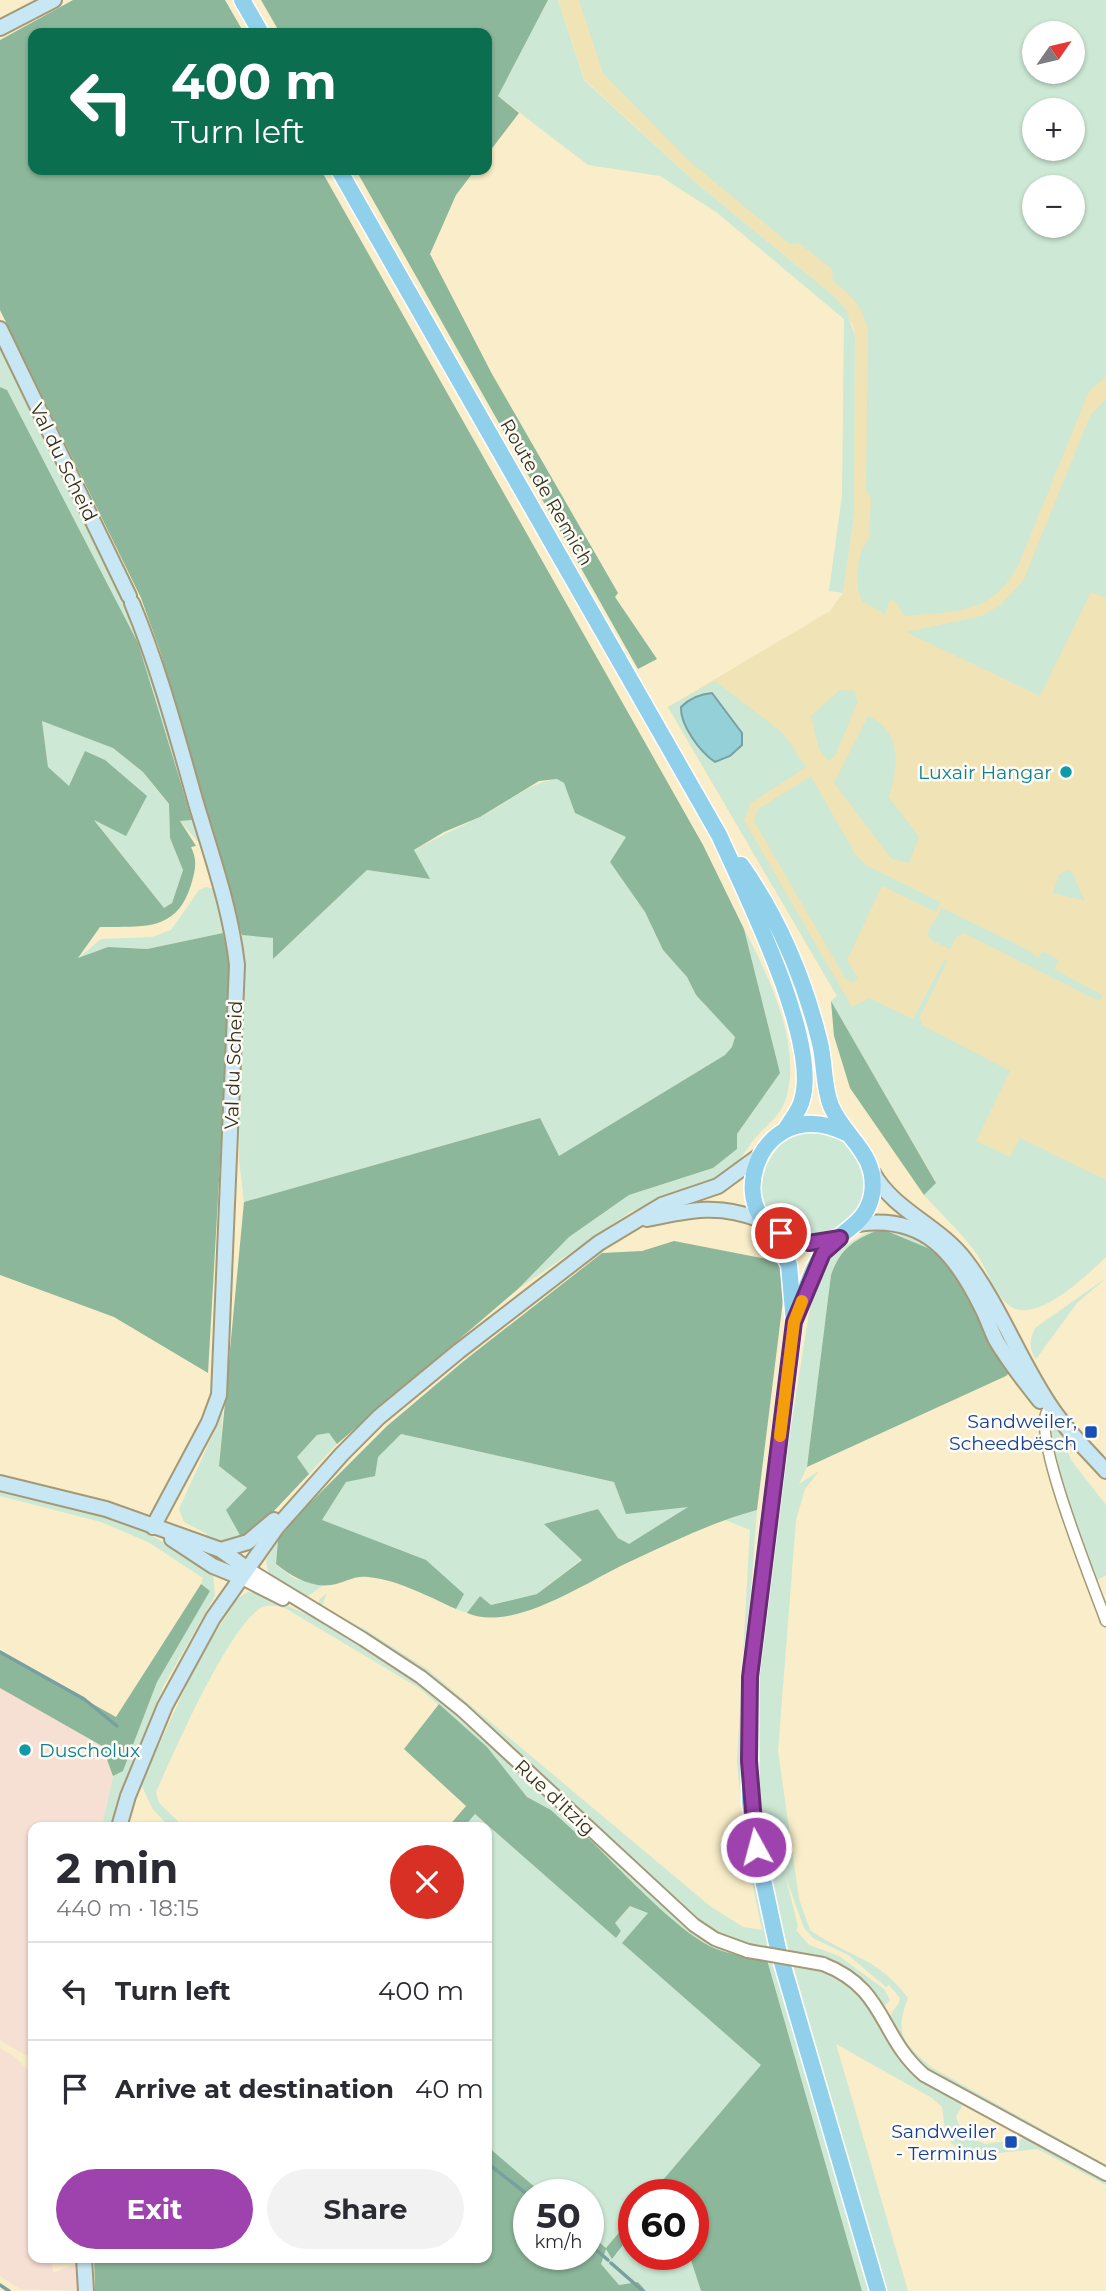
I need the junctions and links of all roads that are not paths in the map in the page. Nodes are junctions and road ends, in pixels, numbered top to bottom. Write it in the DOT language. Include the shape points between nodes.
graph roads {
  1 [pos="54,0"];
  2 [pos="242,0"];
  3 [pos="0,28"];
  4 [pos="258,28"];
  5 [pos="342,175"];
  6 [pos="0,329"];
  7 [pos="719,835"];
  8 [pos="786,1129"];
  9 [pos="854,1137"];
  10 [pos="759,1156"];
  11 [pos="873,1173"];
  12 [pos="635,1222"];
  13 [pos="765,1223"];
  14 [pos="858,1224"];
  15 [pos="840,1238"];
  16 [pos="948,1254"];
  17 [pos="794,1322"];
  18 [pos="1007,1325"];
  19 [pos="1053,1410"];
  20 [pos="1106,1471"];
  21 [pos="0,1483"];
  22 [pos="304,1493"];
  23 [pos="153,1527"];
  24 [pos="261,1547"];
  25 [pos="222,1550"];
  26 [pos="213,1566"];
  27 [pos="243,1573"];
  28 [pos="275,1586"];
  29 [pos="226,1597"];
  30 [pos="1106,1621"];
  31 [pos="363,1639"];
  32 [pos="120,1822"];
  33 [pos="1106,2174"];
  34 [pos="85,2263"];
  35 [pos="86,2291"];
  36 [pos="878,2291"];
  1 -- 3 [label="main road"];
  2 -- 4 [label="main road"];
  5 -- 7 [label="main road, Route de Remich"];
  6 -- 23 [label="main road, Val du Scheid" via="131,599 152,653 233,934 237,965 219,1395"];
  7 -- 8 [label="main road, Route de Remich" via="772,952 790,1004 804,1079 802,1101"];
  7 -- 9 [label="main road, Route de Remich" via="756,887 797,967 820,1046 829,1099"];
  8 -- 9 [label="main road" via="804,1123 824,1125"];
  8 -- 10 [label="main road"];
  9 -- 11 [label="main road" via="867,1154"];
  10 -- 12 [label="main road" via="718,1186 662,1205"];
  10 -- 13 [label="main road" via="753,1193"];
  11 -- 14 [label="main road" via="872,1195"];
  11 -- 18 [label="main road" via="887,1194 965,1258"];
  12 -- 13 [label="main road" via="709,1209 737,1210"];
  12 -- 22 [label="main road" via="563,1269 459,1351 379,1417"];
  13 -- 15 [label="main road" via="794,1240 809,1243"];
  13 -- 17 [label="main road" via="789,1265"];
  14 -- 15 [label="main road"];
  14 -- 16 [label="main road" via="901,1223 918,1230"];
  15 -- 17 [label="main road" via="823,1253"];
  16 -- 18 [label="main road" via="971,1277 994,1321"];
  16 -- 19 [label="main road" via="971,1287 1010,1363 1041,1403"];
  17 -- 36 [label="main road" via="750,1677 750,1802 778,1949"];
  18 -- 19 [label="main road"];
  19 -- 20 [label="main road"];
  19 -- 30 [label="street" via="1043,1419 1050,1461"];
  21 -- 23 [label="main road" via="106,1509"];
  22 -- 24 [label="main road"];
  22 -- 25 [label="main road" via="248,1542"];
  23 -- 25 [label="main road"];
  23 -- 26 [label="main road"];
  24 -- 27 [label="main road"];
  24 -- 28 [label="street" via="263,1569"];
  25 -- 27 [label="main road"];
  26 -- 27 [label="main road"];
  26 -- 29 [label="main road"];
  27 -- 28 [label="street, Rue d'Itzig"];
  27 -- 29 [label="main road"];
  27 -- 31 [label="street, Rue d'Itzig"];
  28 -- 31 [label="street, Rue d'Itzig"];
  29 -- 32 [label="main road" via="165,1706"];
  31 -- 33 [label="street, Rue d'Itzig, bridge" via="462,1710 694,1925 715,1939 748,1951 823,1964 845,1973 867,1991 906,2059 924,2075"];
  34 -- 35 [label="main road"];
}
